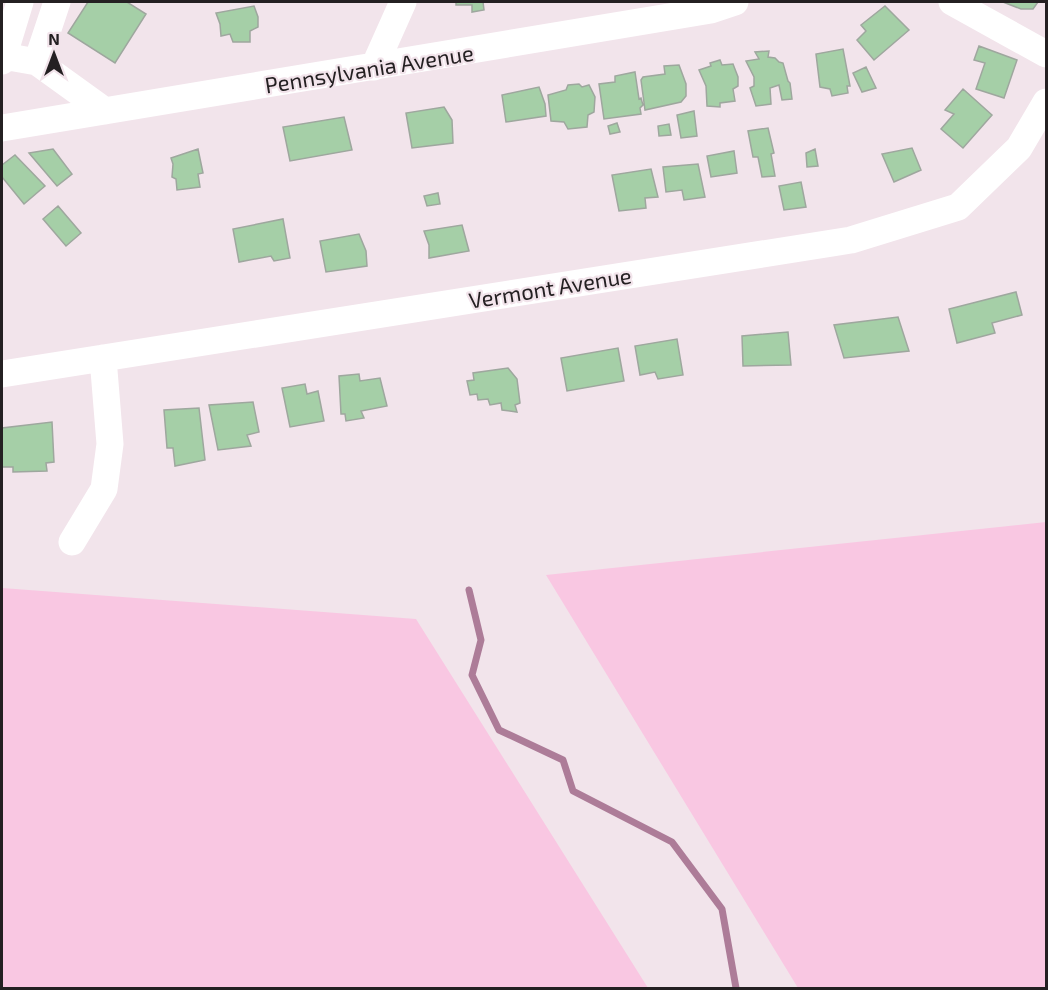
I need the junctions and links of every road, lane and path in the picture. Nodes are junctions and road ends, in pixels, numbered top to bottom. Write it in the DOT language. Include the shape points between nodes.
graph roads {
  1 [pos="20,2"];
  2 [pos="57,2"];
  3 [pos="403,2"];
  4 [pos="735,2"];
  5 [pos="952,2"];
  6 [pos="1047,54"];
  7 [pos="2,59"];
  8 [pos="37,62"];
  9 [pos="374,67"];
  10 [pos="1047,102"];
  11 [pos="105,111"];
  12 [pos="2,128"];
  13 [pos="103,358"];
  14 [pos="2,374"];
  15 [pos="72,542"];
  1 -- 7 [label="street"];
  2 -- 8 [label="street"];
  3 -- 9 [label="street"];
  4 -- 9 [label="street, Pennsylvania Avenue" via="711,10"];
  5 -- 6 [label="street"];
  7 -- 8 [label="street"];
  8 -- 11 [label="street"];
  9 -- 11 [label="street, Pennsylvania Avenue"];
  10 -- 13 [label="street, Vermont Avenue" via="1018,148 958,207 851,240"];
  11 -- 12 [label="street, Pennsylvania Avenue"];
  13 -- 14 [label="street, Vermont Avenue"];
  13 -- 15 [label="street" via="110,444 104,489"];
}
